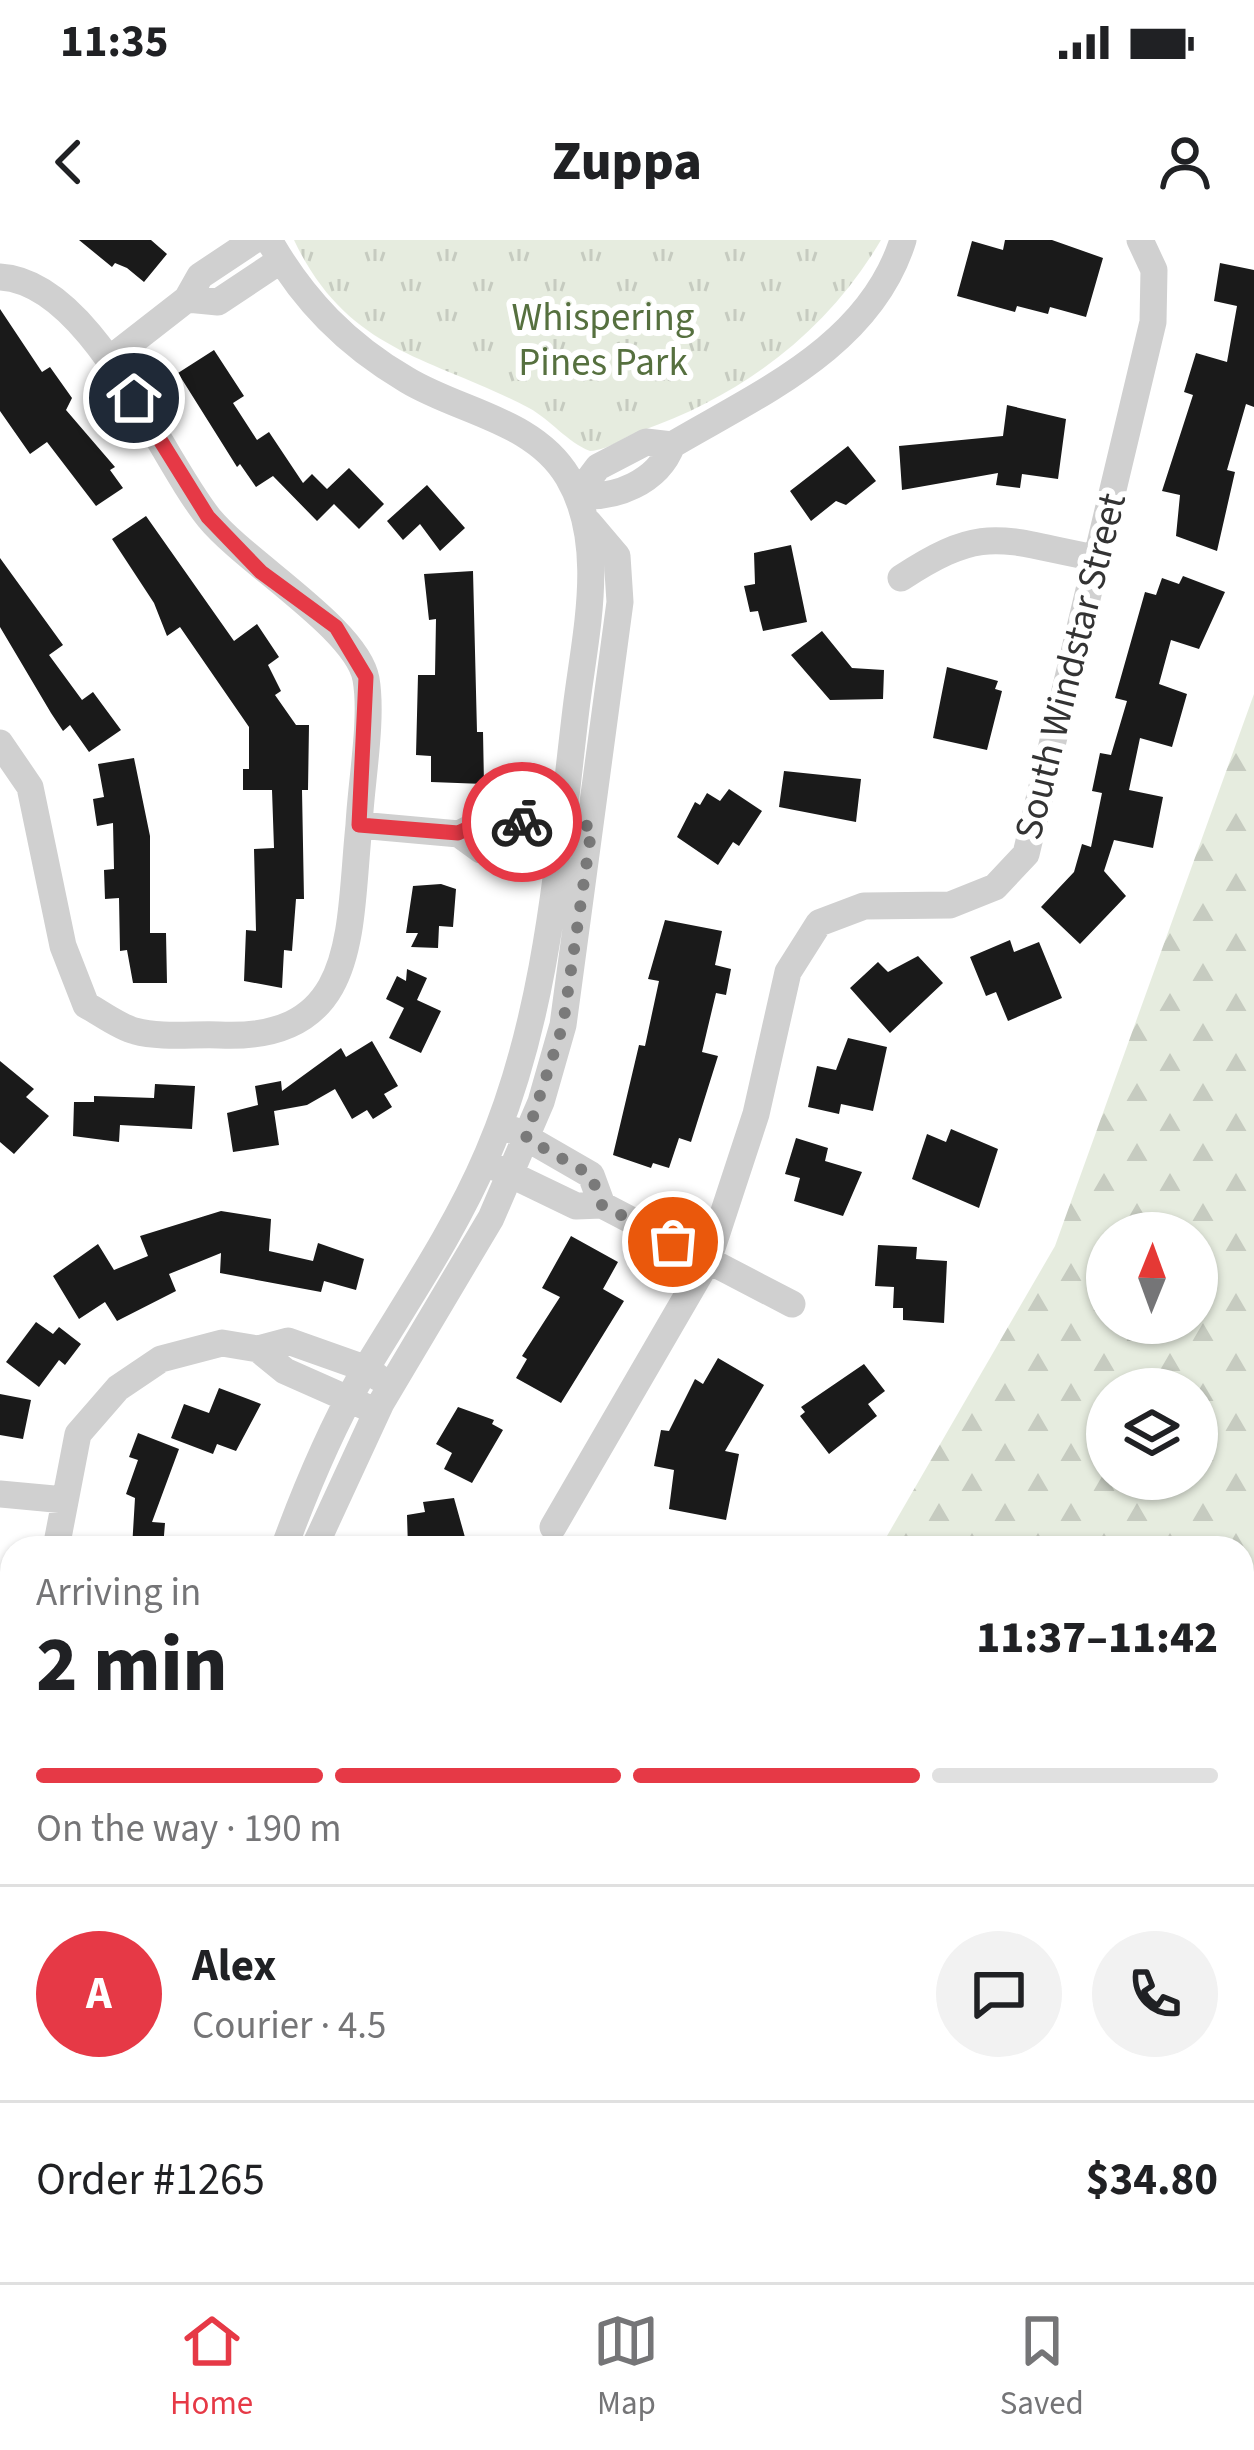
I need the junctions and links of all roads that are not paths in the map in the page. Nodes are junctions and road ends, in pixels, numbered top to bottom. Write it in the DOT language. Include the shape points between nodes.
graph roads {
  1 [pos="254,240"];
  2 [pos="903,240"];
  3 [pos="1140,240"];
  4 [pos="275,250"];
  5 [pos="0,277"];
  6 [pos="187,299"];
  7 [pos="110,358"];
  8 [pos="577,495"];
  9 [pos="589,523"];
  10 [pos="1096,558"];
  11 [pos="901,578"];
  12 [pos="0,743"];
  13 [pos="563,824"];
  14 [pos="359,825"];
  15 [pos="592,826"];
  16 [pos="458,833"];
  17 [pos="573,857"];
  18 [pos="500,1122"];
  19 [pos="526,1138"];
  20 [pos="484,1162"];
  21 [pos="510,1175"];
  22 [pos="602,1205"];
  23 [pos="708,1260"];
  24 [pos="792,1304"];
  25 [pos="258,1349"];
  26 [pos="367,1369"];
  27 [pos="390,1387"];
  28 [pos="350,1397"];
  29 [pos="375,1413"];
  30 [pos="0,1494"];
  31 [pos="65,1500"];
  32 [pos="553,1527"];
  33 [pos="58,1536"];
  34 [pos="289,1536"];
  35 [pos="319,1536"];
  1 -- 6 [label="street" via="200,276"];
  2 -- 8 [label="street" via="825,354 672,445 646,442 598,467"];
  3 -- 10 [label="street, South Windstar Street" via="1154,270 1154,322"];
  4 -- 6 [label="street" via="218,302"];
  4 -- 8 [label="street" via="298,290 350,341 410,382 504,422 554,458"];
  5 -- 7 [label="street" via="54,300"];
  6 -- 7 [label="street"];
  7 -- 14 [label="street" via="208,517 261,572 336,627 366,677"];
  8 -- 9 [label="street"];
  9 -- 13 [label="street" via="589,602"];
  9 -- 15 [label="street" via="617,556 620,602"];
  10 -- 11 [label="street" via="985,538 949,547"];
  10 -- 23 [label="street, South Windstar Street" via="1025,854 995,887 950,905 864,906 820,923 788,972 756,1114"];
  12 -- 14 [label="street" via="30,787 63,946 86,1005 135,1031 253,1037 300,1023 329,995 346,956"];
  13 -- 15 [label="street"];
  13 -- 16 [label="street" via="484,821"];
  13 -- 17 [label="street"];
  14 -- 16 [label="street"];
  15 -- 17 [label="street"];
  16 -- 17 [label="street" via="482,850"];
  17 -- 18 [label="street"];
  17 -- 19 [label="street" via="563,1025"];
  18 -- 19 [label="street"];
  18 -- 20 [label="street"];
  19 -- 21 [label="street"];
  19 -- 22 [label="street" via="591,1175"];
  20 -- 21 [label="street"];
  20 -- 26 [label="street"];
  21 -- 22 [label="street" via="576,1205"];
  21 -- 27 [label="street" via="457,1281"];
  22 -- 23 [label="street"];
  23 -- 24 [label="street"];
  23 -- 32 [label="street, South Windstar Street"];
  25 -- 26 [label="street" via="288,1341"];
  25 -- 28 [label="street" via="284,1371"];
  25 -- 31 [label="street" via="222,1343 161,1359 118,1388 78,1434"];
  26 -- 27 [label="street"];
  26 -- 28 [label="street"];
  27 -- 29 [label="street"];
  28 -- 29 [label="street"];
  28 -- 34 [label="street"];
  29 -- 35 [label="street"];
  30 -- 31 [label="street"];
  31 -- 33 [label="street"];
}
